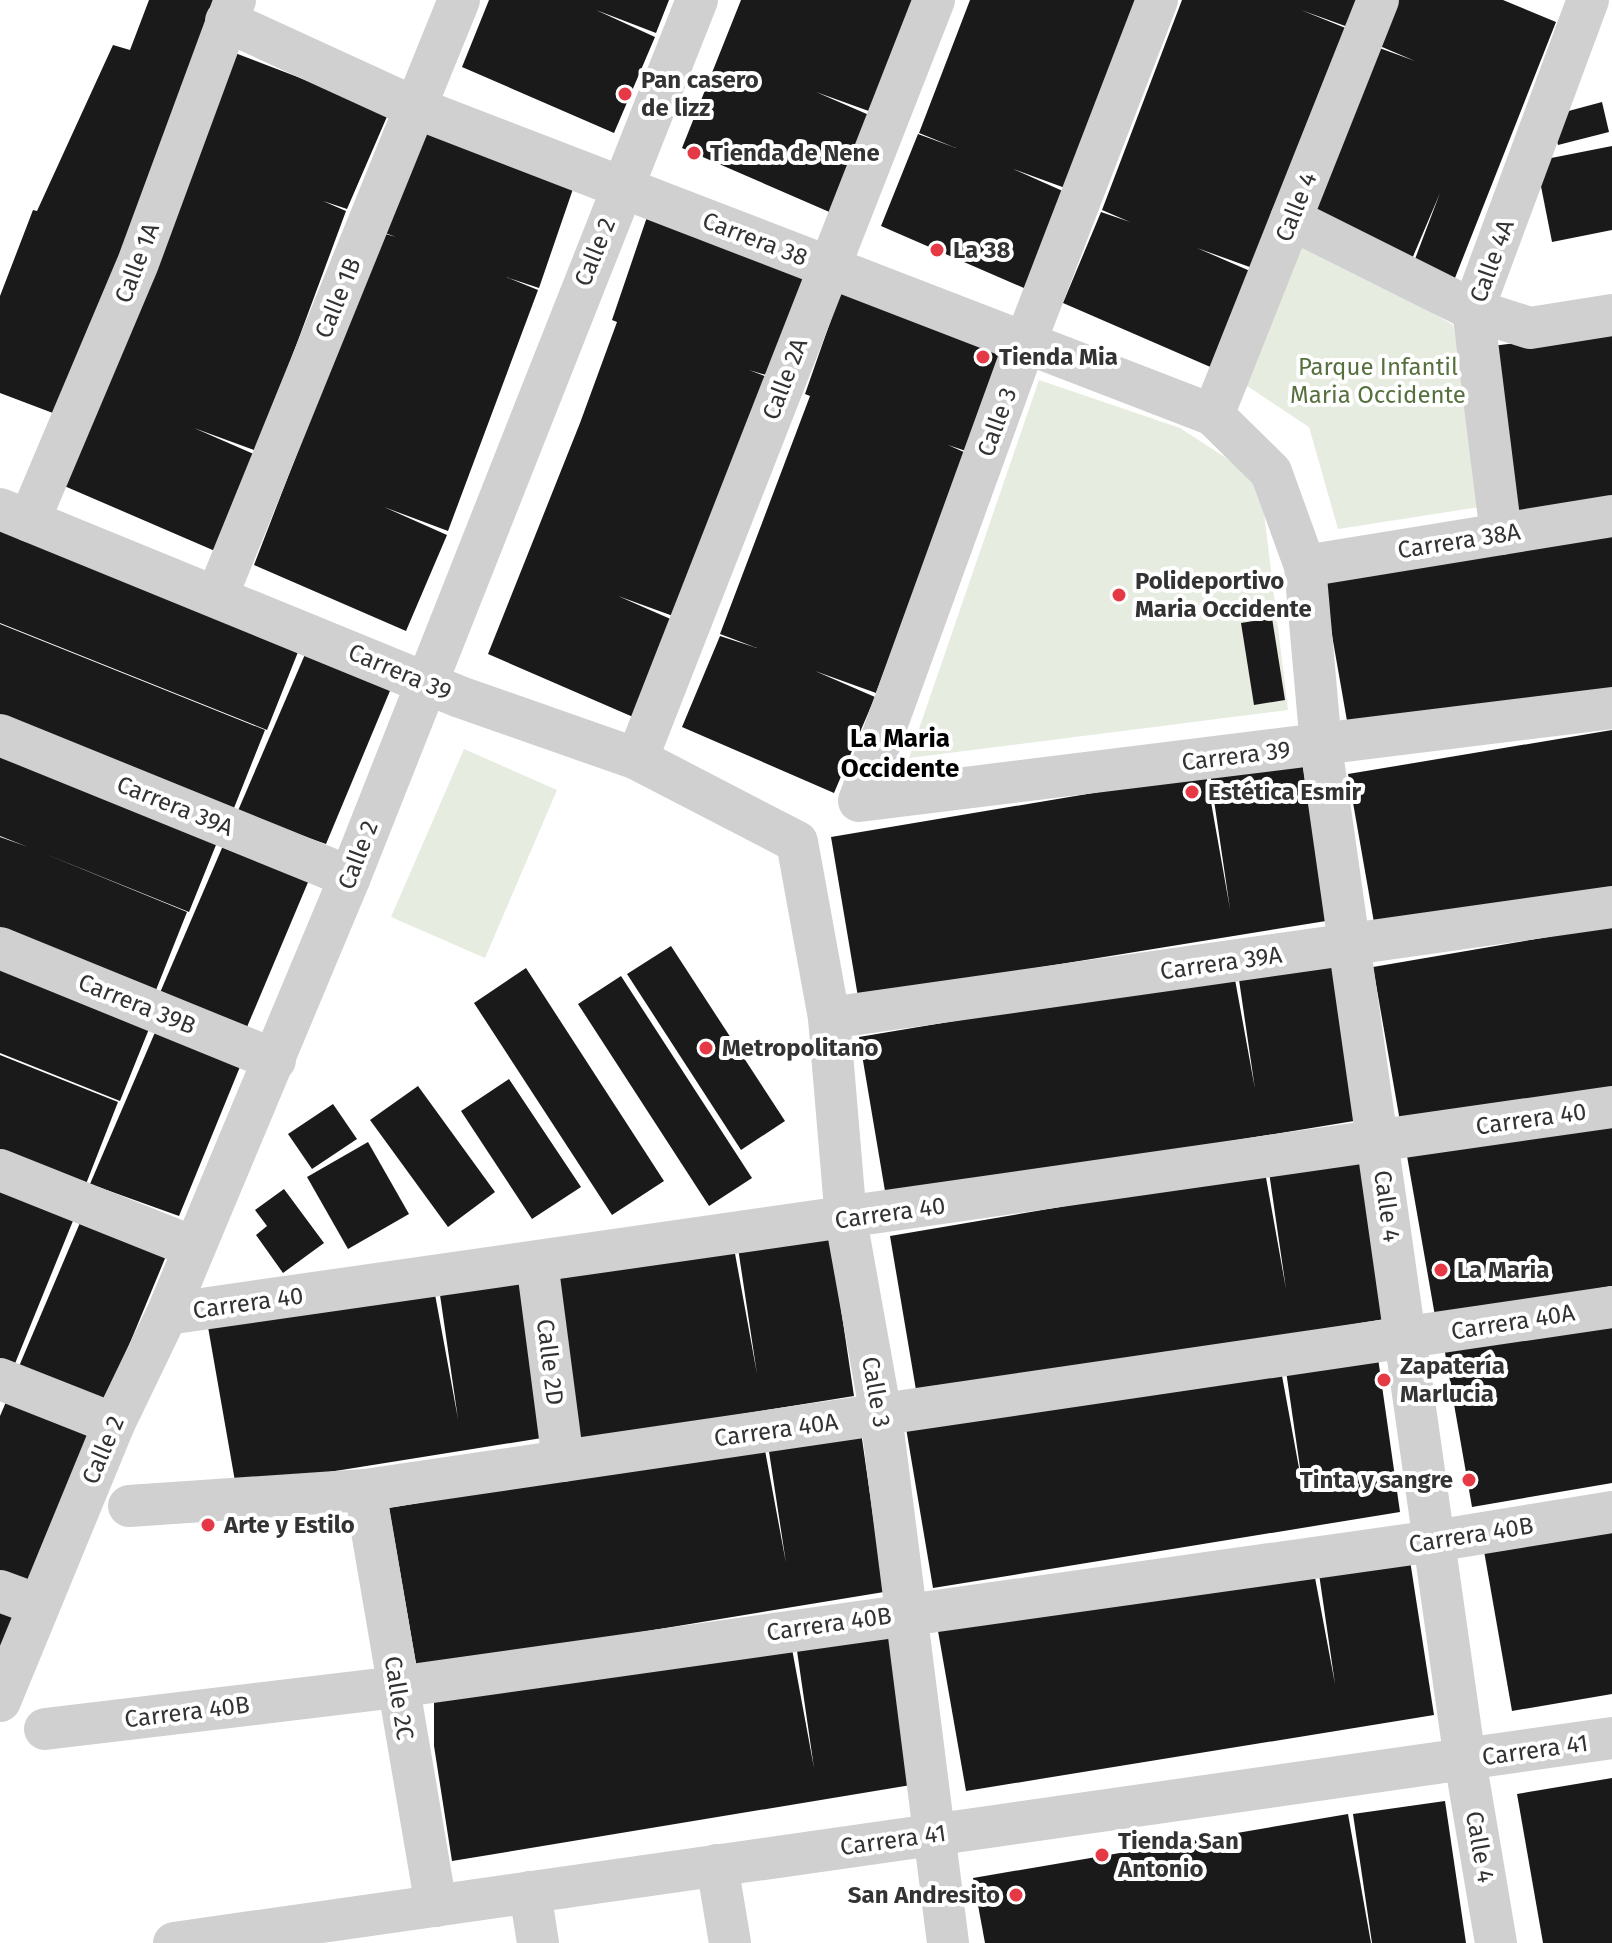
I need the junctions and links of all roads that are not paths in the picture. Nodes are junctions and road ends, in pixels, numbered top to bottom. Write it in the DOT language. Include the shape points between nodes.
graph roads {
  1 [pos="459,0"];
  2 [pos="697,0"];
  3 [pos="934,0"];
  4 [pos="1157,0"];
  5 [pos="1378,0"];
  6 [pos="1588,0"];
  7 [pos="231,11"];
  8 [pos="416,108"];
  9 [pos="621,187"];
  10 [pos="1291,219"];
  11 [pos="829,268"];
  12 [pos="1473,310"];
  13 [pos="1612,315"];
  14 [pos="1025,343"];
  15 [pos="1213,415"];
  16 [pos="1271,472"];
  17 [pos="14,515"];
  18 [pos="1612,516"];
  19 [pos="1501,534"];
  20 [pos="1305,566"];
  21 [pos="217,596"];
  22 [pos="424,682"];
  23 [pos="1612,708"];
  24 [pos="0,735"];
  25 [pos="1321,746"];
  26 [pos="637,759"];
  27 [pos="859,801"];
  28 [pos="797,842"];
  29 [pos="350,877"];
  30 [pos="1612,907"];
  31 [pos="1349,946"];
  32 [pos="0,948"];
  33 [pos="829,1018"];
  34 [pos="275,1060"];
  35 [pos="1612,1107"];
  36 [pos="1378,1141"];
  37 [pos="0,1170"];
  38 [pos="846,1220"];
  39 [pos="193,1247"];
  40 [pos="537,1262"];
  41 [pos="1612,1307"];
  42 [pos="167,1314"];
  43 [pos="1407,1339"];
  44 [pos="0,1379"];
  45 [pos="881,1415"];
  46 [pos="114,1424"];
  47 [pos="563,1461"];
  48 [pos="365,1490"];
  49 [pos="129,1506"];
  50 [pos="1612,1512"];
  51 [pos="1434,1541"];
  52 [pos="0,1591"];
  53 [pos="38,1605"];
  54 [pos="908,1613"];
  55 [pos="397,1687"];
  56 [pos="0,1701"];
  57 [pos="45,1729"];
  58 [pos="1612,1738"];
  59 [pos="1465,1760"];
  60 [pos="933,1835"];
  61 [pos="717,1865"];
  62 [pos="530,1892"];
  63 [pos="436,1906"];
  64 [pos="312,1933"];
  65 [pos="174,1943"];
  66 [pos="538,1943"];
  67 [pos="730,1943"];
  68 [pos="948,1943"];
  69 [pos="1496,1943"];
  1 -- 8 [label="street, Calle 1B"];
  2 -- 9 [label="street, Calle 2"];
  3 -- 11 [label="street, Calle 2A"];
  4 -- 14 [label="street, Calle 3"];
  5 -- 10 [label="street, Calle 4"];
  6 -- 12 [label="street, Calle 4A"];
  7 -- 8 [label="street, Carrera 38"];
  7 -- 17 [label="street, Calle 1A" via="138,263"];
  8 -- 9 [label="street, Carrera 38"];
  8 -- 21 [label="street, Calle 1B"];
  9 -- 11 [label="street, Carrera 38"];
  9 -- 22 [label="street, Calle 2"];
  10 -- 12 [label="street"];
  10 -- 15 [label="street, Calle 4"];
  11 -- 14 [label="street, Carrera 38"];
  11 -- 26 [label="street, Calle 2A"];
  12 -- 13 [label="street" via="1530,328"];
  12 -- 19 [label="street, Calle 4A"];
  14 -- 15 [label="street, Carrera 38"];
  14 -- 27 [label="street, Calle 3"];
  15 -- 16 [label="street, Carrera 38"];
  16 -- 20 [label="street, Calle 4"];
  17 -- 21 [label="street, Carrera 39"];
  18 -- 19 [label="street, Carrera 38A"];
  19 -- 20 [label="street, Carrera 38A"];
  20 -- 25 [label="street, Calle 4"];
  21 -- 22 [label="street, Carrera 39"];
  22 -- 26 [label="street, Carrera 39"];
  22 -- 29 [label="street, Calle 2"];
  23 -- 25 [label="street, Carrera 39"];
  24 -- 29 [label="street, Carrera 39A"];
  25 -- 27 [label="street, Carrera 39"];
  25 -- 31 [label="street, Calle 4"];
  26 -- 28 [label="street, Carrera 39"];
  28 -- 33 [label="street, Calle 3"];
  29 -- 34 [label="street, Calle 2"];
  30 -- 31 [label="street, Carrera 39A"];
  31 -- 33 [label="street, Carrera 39A"];
  31 -- 36 [label="street, Calle 4"];
  32 -- 34 [label="street, Carrera 39B"];
  33 -- 38 [label="street, Calle 3"];
  34 -- 39 [label="street, Calle 2"];
  35 -- 36 [label="street, Carrera 40"];
  36 -- 38 [label="street, Carrera 40"];
  36 -- 43 [label="street, Calle 4"];
  37 -- 39 [label="street"];
  38 -- 40 [label="street, Carrera 40"];
  38 -- 45 [label="street, Calle 3"];
  39 -- 42 [label="street, Calle 2"];
  40 -- 42 [label="street, Carrera 40"];
  40 -- 47 [label="street, Calle 2D"];
  41 -- 43 [label="street, Carrera 40A"];
  42 -- 46 [label="street, Calle 2"];
  43 -- 45 [label="street, Carrera 40A"];
  43 -- 51 [label="street, Calle 4"];
  44 -- 46 [label="street"];
  45 -- 47 [label="street, Carrera 40A"];
  45 -- 54 [label="street, Calle 3"];
  46 -- 53 [label="street, Calle 2"];
  47 -- 48 [label="street, Carrera 40A"];
  48 -- 49 [label="street, Carrera 40A"];
  48 -- 55 [label="street, Calle 2C"];
  50 -- 51 [label="street, Carrera 40B"];
  51 -- 54 [label="street, Carrera 40B"];
  51 -- 59 [label="street, Calle 4"];
  52 -- 53 [label="street"];
  53 -- 56 [label="street, Calle 2"];
  54 -- 55 [label="street, Carrera 40B"];
  54 -- 60 [label="street, Calle 3"];
  55 -- 57 [label="street, Carrera 40B"];
  55 -- 63 [label="street, Calle 2C"];
  58 -- 59 [label="street, Carrera 41"];
  59 -- 60 [label="street, Carrera 41"];
  59 -- 69 [label="street, Calle 4"];
  60 -- 61 [label="street, Carrera 41"];
  60 -- 68 [label="street, Calle 3"];
  61 -- 62 [label="street, Carrera 41"];
  61 -- 67 [label="street"];
  62 -- 63 [label="street, Carrera 41"];
  62 -- 66 [label="street"];
  63 -- 64 [label="street, Carrera 41"];
  64 -- 65 [label="street, Carrera 41"];
}
